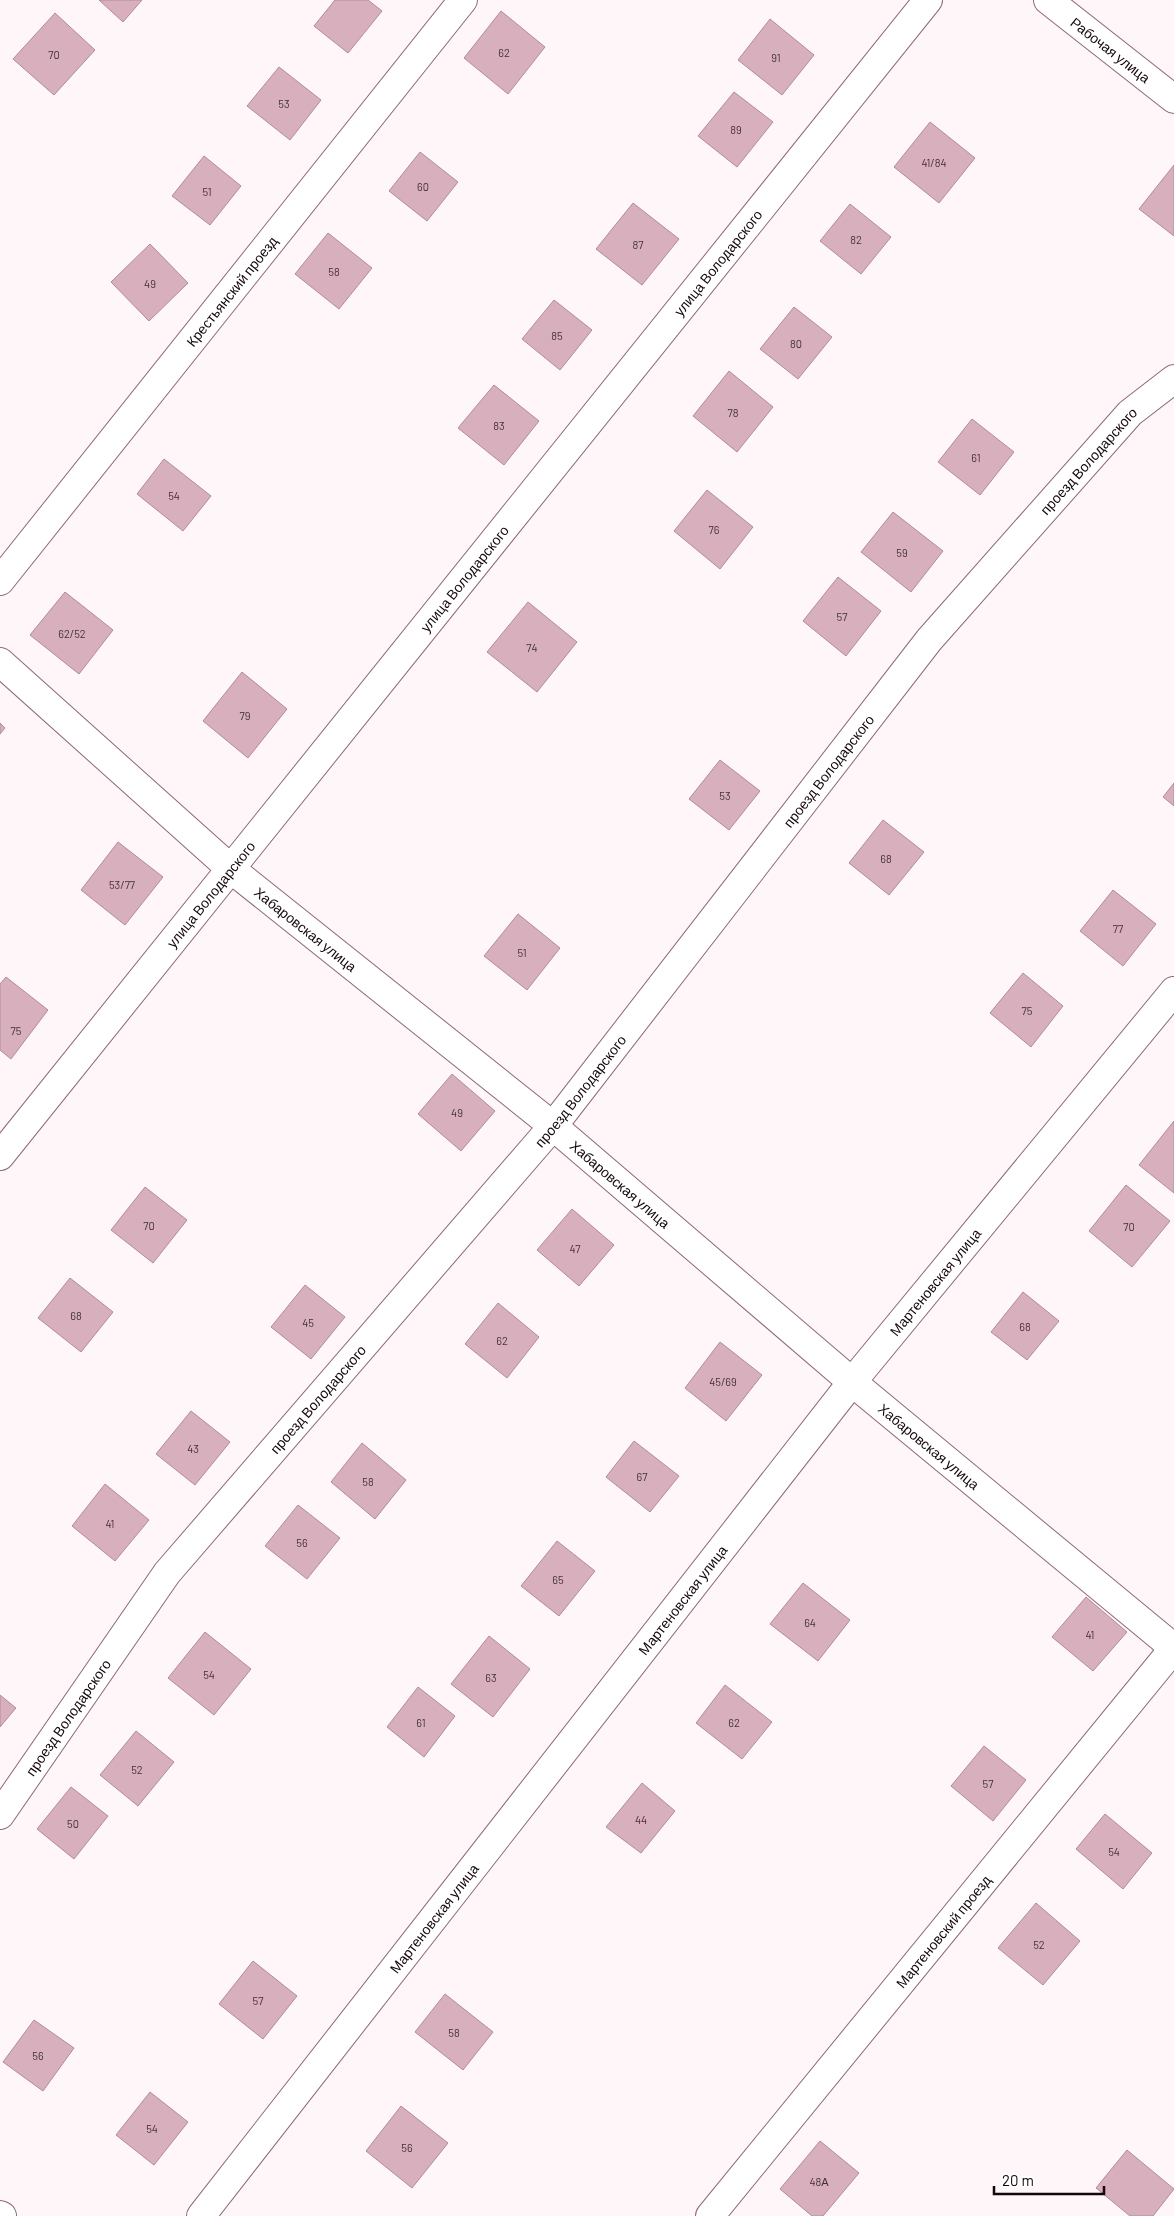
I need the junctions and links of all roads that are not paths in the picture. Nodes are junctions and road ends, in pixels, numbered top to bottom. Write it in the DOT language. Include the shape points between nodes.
graph roads {
  1 [pos="463,0"];
  2 [pos="928,0"];
  3 [pos="1048,0"];
  4 [pos="1174,99"];
  5 [pos="1174,379"];
  6 [pos="0,581"];
  7 [pos="0,662"];
  8 [pos="231,869"];
  9 [pos="1174,991"];
  10 [pos="553,1126"];
  11 [pos="0,1156"];
  12 [pos="852,1382"];
  13 [pos="1174,1648"];
  14 [pos="0,1815"];
  15 [pos="201,2216"];
  16 [pos="710,2216"];
  1 -- 6 [label="street, Крестьянский проезд"];
  2 -- 8 [label="street, улица Володарского"];
  3 -- 4 [label="street, Рабочая улица"];
  5 -- 10 [label="street, проезд Володарского" via="1130,414 929,640"];
  7 -- 8 [label="street, Хабаровская улица"];
  8 -- 10 [label="street, Хабаровская улица"];
  8 -- 11 [label="street, улица Володарского"];
  9 -- 12 [label="street, Мартеновская улица"];
  10 -- 12 [label="street, Хабаровская улица"];
  10 -- 14 [label="street, проезд Володарского" via="167,1573"];
  12 -- 13 [label="street, Хабаровская улица"];
  12 -- 15 [label="street, Мартеновская улица"];
  13 -- 16 [label="street, Мартеновский проезд"];
}
